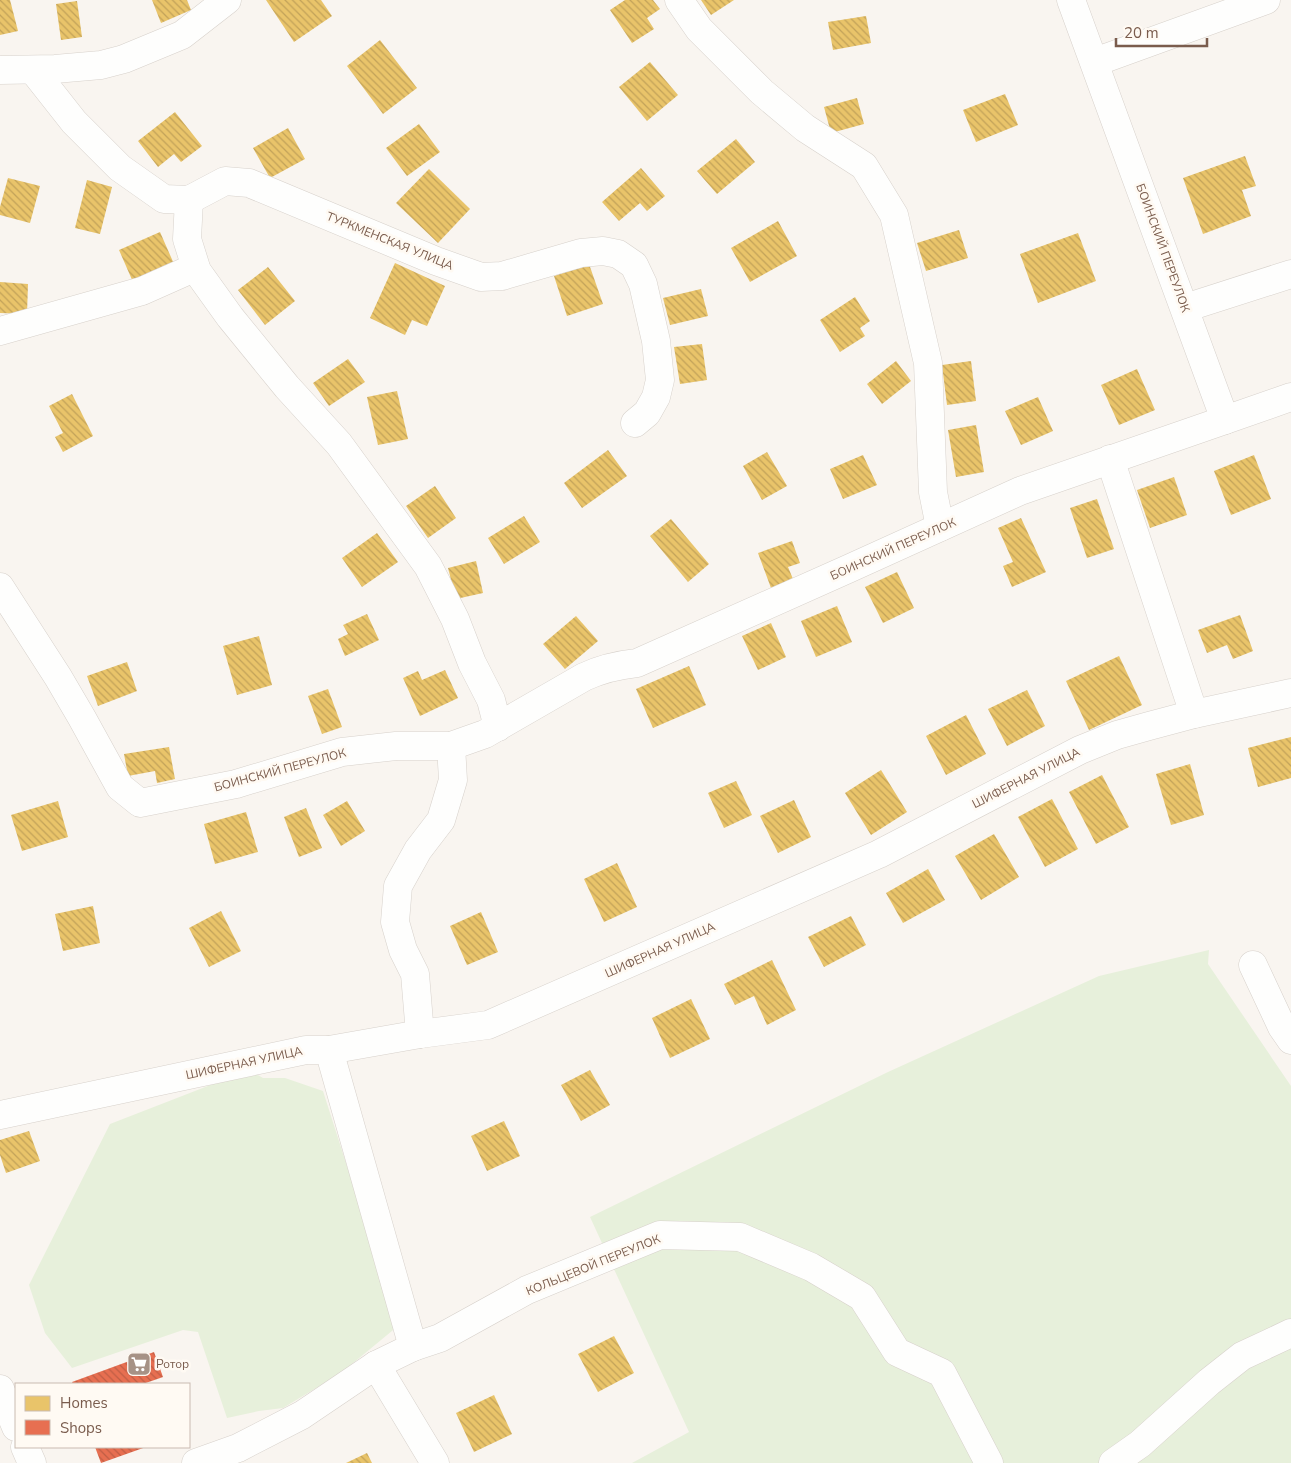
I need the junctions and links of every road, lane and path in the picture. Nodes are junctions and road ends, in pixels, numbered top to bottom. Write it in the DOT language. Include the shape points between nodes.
graph roads {
  1 [pos="227,0"];
  2 [pos="679,0"];
  3 [pos="1071,0"];
  4 [pos="1266,0"];
  5 [pos="1094,62"];
  6 [pos="0,70"];
  7 [pos="33,70"];
  8 [pos="189,200"];
  9 [pos="197,271"];
  10 [pos="1291,274"];
  11 [pos="1185,308"];
  12 [pos="0,331"];
  13 [pos="1291,397"];
  14 [pos="1225,420"];
  15 [pos="635,423"];
  16 [pos="1110,459"];
  17 [pos="940,527"];
  18 [pos="0,587"];
  19 [pos="1291,693"];
  20 [pos="1194,714"];
  21 [pos="498,727"];
  22 [pos="451,746"];
  23 [pos="1253,965"];
  24 [pos="420,1034"];
  25 [pos="1291,1040"];
  26 [pos="330,1050"];
  27 [pos="0,1114"];
  28 [pos="1291,1334"];
  29 [pos="413,1346"];
  30 [pos="376,1365"];
  31 [pos="0,1390"];
  32 [pos="15,1425"];
  33 [pos="25,1448"];
  34 [pos="32,1463"];
  35 [pos="196,1463"];
  36 [pos="434,1463"];
  37 [pos="989,1463"];
  38 [pos="1113,1463"];
  1 -- 7 [label="street" via="182,35 124,59"];
  2 -- 17 [label="street" via="699,29 762,92 805,128 864,166 894,216 928,363 933,492"];
  3 -- 5 [label="street, БОИНСКИЙ ПЕРЕУЛОК"];
  4 -- 5 [label="street"];
  5 -- 11 [label="street, БОИНСКИЙ ПЕРЕУЛОК"];
  6 -- 7 [label="street"];
  7 -- 8 [label="street" via="74,122 120,168 164,199"];
  8 -- 9 [label="street" via="187,239"];
  8 -- 15 [label="street, ТУРКМЕНСКАЯ УЛИЦА" via="225,181 249,184 481,277 502,276 581,253 603,251 618,254 634,265 643,284 656,341 660,380 656,397"];
  9 -- 12 [label="street" via="187,271 142,291"];
  9 -- 21 [label="street" via="287,387 339,444 428,566 491,700"];
  10 -- 11 [label="street"];
  11 -- 14 [label="street, БОИНСКИЙ ПЕРЕУЛОК"];
  13 -- 14 [label="street"];
  14 -- 16 [label="street, БОИНСКИЙ ПЕРЕУЛОК"];
  16 -- 17 [label="street, БОИНСКИЙ ПЕРЕУЛОК" via="1020,491"];
  16 -- 20 [label="street"];
  17 -- 21 [label="street, БОИНСКИЙ ПЕРЕУЛОК" via="637,663 600,670 584,677"];
  18 -- 22 [label="street, БОИНСКИЙ ПЕРЕУЛОК" via="58,677 120,787 140,803 236,784 342,752 396,746"];
  19 -- 20 [label="street, ШИФЕРНАЯ УЛИЦА"];
  20 -- 24 [label="street, ШИФЕРНАЯ УЛИЦА" via="1117,735 1080,750 879,854 488,1025"];
  21 -- 22 [label="street, БОИНСКИЙ ПЕРЕУЛОК"];
  22 -- 24 [label="street" via="453,780 441,820 418,850 398,886 395,922 403,950 415,974"];
  23 -- 25 [label="street"];
  24 -- 26 [label="street, ШИФЕРНАЯ УЛИЦА"];
  26 -- 27 [label="street, ШИФЕРНАЯ УЛИЦА" via="306,1050"];
  26 -- 29 [label="street"];
  28 -- 38 [label="street" via="1242,1356 1140,1444"];
  29 -- 30 [label="street, КОЛЬЦЕВОЙ ПЕРЕУЛОК"];
  29 -- 37 [label="street, КОЛЬЦЕВОЙ ПЕРЕУЛОК" via="440,1338 527,1290 660,1235 740,1237 811,1267 862,1298 898,1352 942,1372"];
  30 -- 35 [label="street, КОЛЬЦЕВОЙ ПЕРЕУЛОК" via="302,1415 238,1448"];
  30 -- 36 [label="street"];
  31 -- 32 [label="street"];
  33 -- 34 [label="street"];
}
